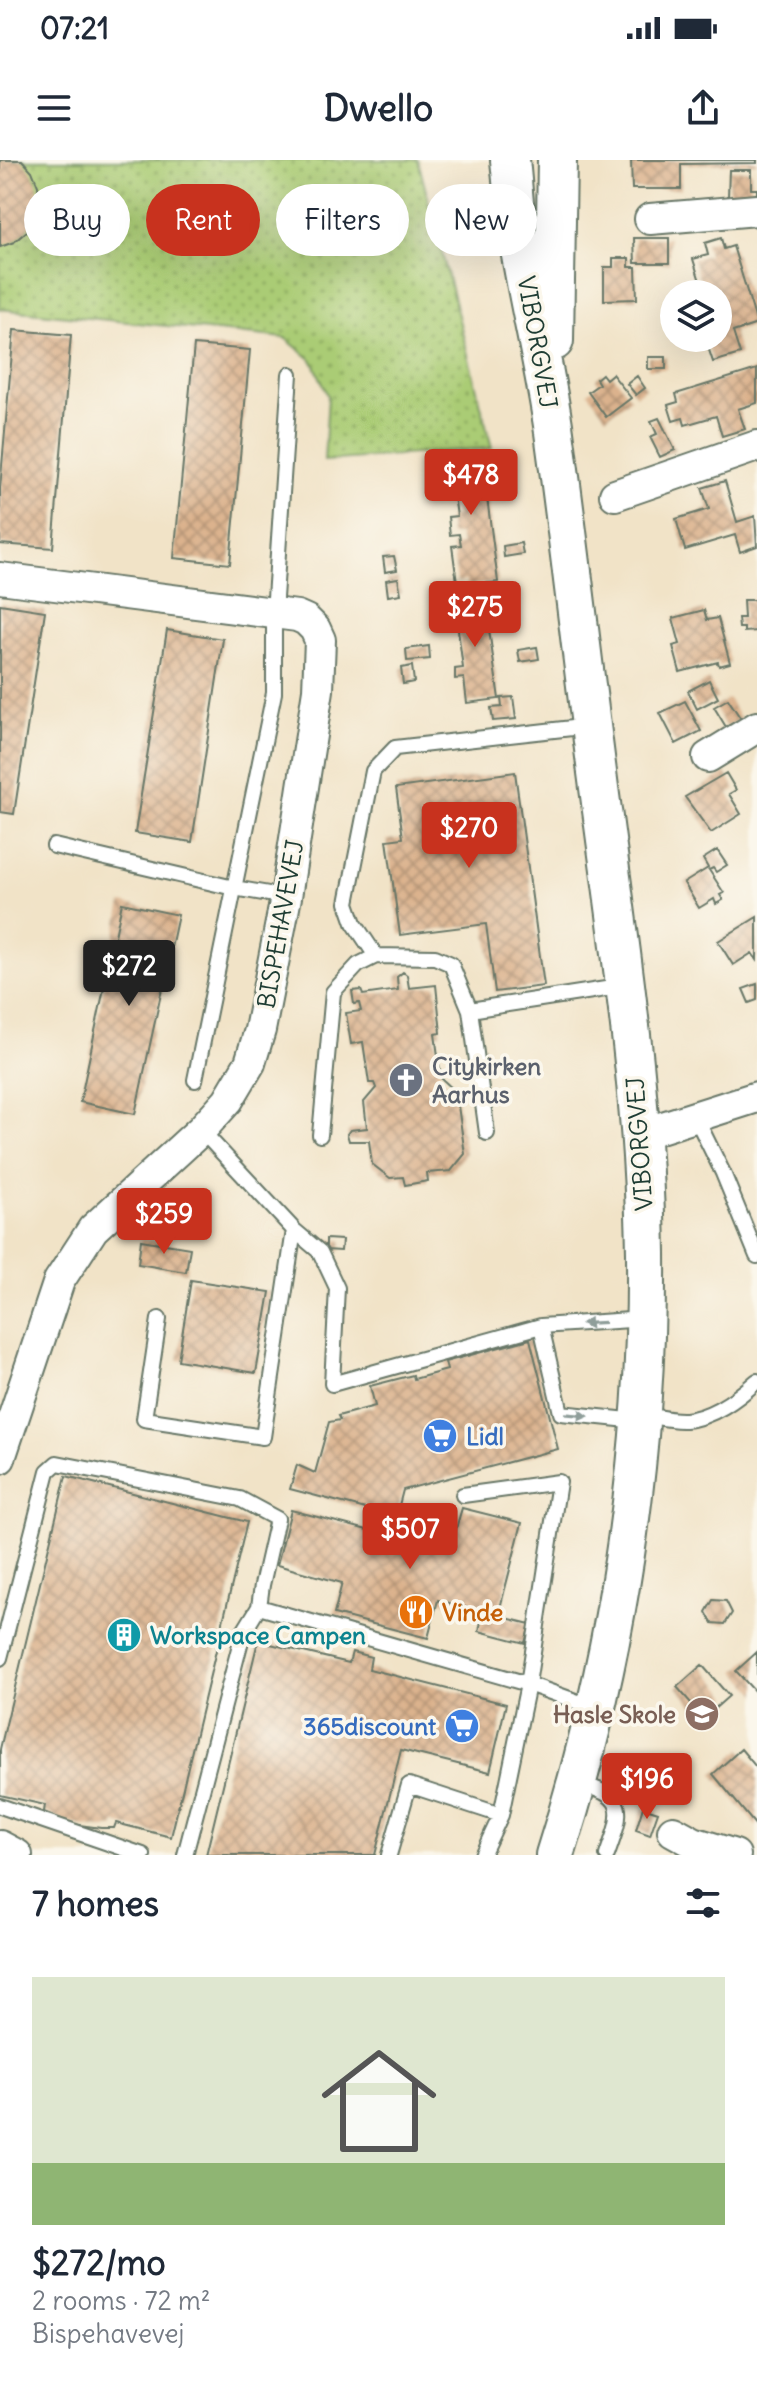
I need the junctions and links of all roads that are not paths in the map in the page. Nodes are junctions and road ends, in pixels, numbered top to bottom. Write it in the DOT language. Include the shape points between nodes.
graph roads {
  1 [pos="510,160"];
  2 [pos="557,160"];
  3 [pos="757,210"];
  4 [pos="650,219"];
  5 [pos="290,374"];
  6 [pos="553,428"];
  7 [pos="757,446"];
  8 [pos="615,495"];
  9 [pos="0,578"];
  10 [pos="274,613"];
  11 [pos="591,726"];
  12 [pos="757,727"];
  13 [pos="708,757"];
  14 [pos="54,846"];
  15 [pos="234,888"];
  16 [pos="286,897"];
  17 [pos="376,956"];
  18 [pos="625,986"];
  19 [pos="470,1010"];
  20 [pos="195,1080"];
  21 [pos="757,1097"];
  22 [pos="696,1118"];
  23 [pos="201,1130"];
  24 [pos="487,1133"];
  25 [pos="641,1134"];
  26 [pos="320,1135"];
  27 [pos="294,1230"];
  28 [pos="757,1256"];
  29 [pos="159,1319"];
  30 [pos="645,1319"];
  31 [pos="541,1326"];
  32 [pos="757,1381"];
  33 [pos="640,1417"];
  34 [pos="6,1422"];
  35 [pos="0,1458"];
  36 [pos="463,1495"];
  37 [pos="259,1607"];
  38 [pos="0,1658"];
  39 [pos="528,1684"];
  40 [pos="596,1709"];
  41 [pos="578,1784"];
  42 [pos="0,1806"];
  43 [pos="501,1815"];
  44 [pos="673,1831"];
  45 [pos="0,1846"];
  46 [pos="17,1855"];
  47 [pos="143,1855"];
  48 [pos="185,1855"];
  49 [pos="389,1855"];
  50 [pos="482,1855"];
  51 [pos="555,1855"];
  52 [pos="607,1855"];
  53 [pos="735,1855"];
  1 -- 6 [label="street, VIBORGVEJ" via="518,236"];
  2 -- 6 [label="street, VIBORGVEJ"];
  3 -- 4 [label="street"];
  5 -- 10 [label="lane"];
  6 -- 11 [label="street, VIBORGVEJ"];
  7 -- 8 [label="street"];
  9 -- 10 [label="street, BISPEHAVEVEJ"];
  10 -- 15 [label="lane" via="274,693"];
  10 -- 16 [label="street, BISPEHAVEVEJ" via="306,620 320,640 321,655"];
  11 -- 17 [label="lane" via="395,748 373,771 347,903"];
  11 -- 18 [label="street, VIBORGVEJ"];
  12 -- 13 [label="street"];
  14 -- 15 [label="lane"];
  15 -- 16 [label="lane"];
  15 -- 20 [label="lane"];
  16 -- 23 [label="street, BISPEHAVEVEJ" via="250,1063 228,1100"];
  17 -- 19 [label="lane" via="435,957 451,964"];
  17 -- 26 [label="lane" via="358,965 333,992"];
  18 -- 19 [label="lane"];
  18 -- 25 [label="street, VIBORGVEJ"];
  19 -- 24 [label="lane"];
  21 -- 22 [label="street"];
  22 -- 25 [label="street"];
  22 -- 28 [label="lane"];
  23 -- 27 [label="lane"];
  23 -- 34 [label="street, BISPEHAVEVEJ" via="93,1229 59,1281"];
  25 -- 30 [label="street, VIBORGVEJ"];
  27 -- 29 [label="lane" via="263,1437 144,1419"];
  27 -- 31 [label="lane" via="320,1252 337,1288 332,1384"];
  30 -- 31 [label="lane, one-way"];
  30 -- 33 [label="street, VIBORGVEJ"];
  31 -- 33 [label="lane, one-way" via="561,1413"];
  32 -- 33 [label="lane" via="707,1414 683,1421"];
  33 -- 40 [label="street, VIBORGVEJ" via="616,1614"];
  34 -- 35 [label="street, BISPEHAVEVEJ"];
  36 -- 39 [label="lane" via="559,1482"];
  37 -- 38 [label="lane" via="277,1519 240,1499 57,1463 48,1471"];
  37 -- 39 [label="lane"];
  37 -- 48 [label="lane" via="243,1633"];
  39 -- 40 [label="lane"];
  39 -- 43 [label="lane"];
  40 -- 41 [label="street, VIBORGVEJ"];
  41 -- 51 [label="street, VIBORGVEJ"];
  41 -- 52 [label="lane" via="602,1789 615,1801 620,1819"];
  42 -- 47 [label="lane"];
  43 -- 49 [label="lane" via="409,1785"];
  43 -- 50 [label="lane"];
  44 -- 53 [label="street"];
  45 -- 46 [label="street"];
}
